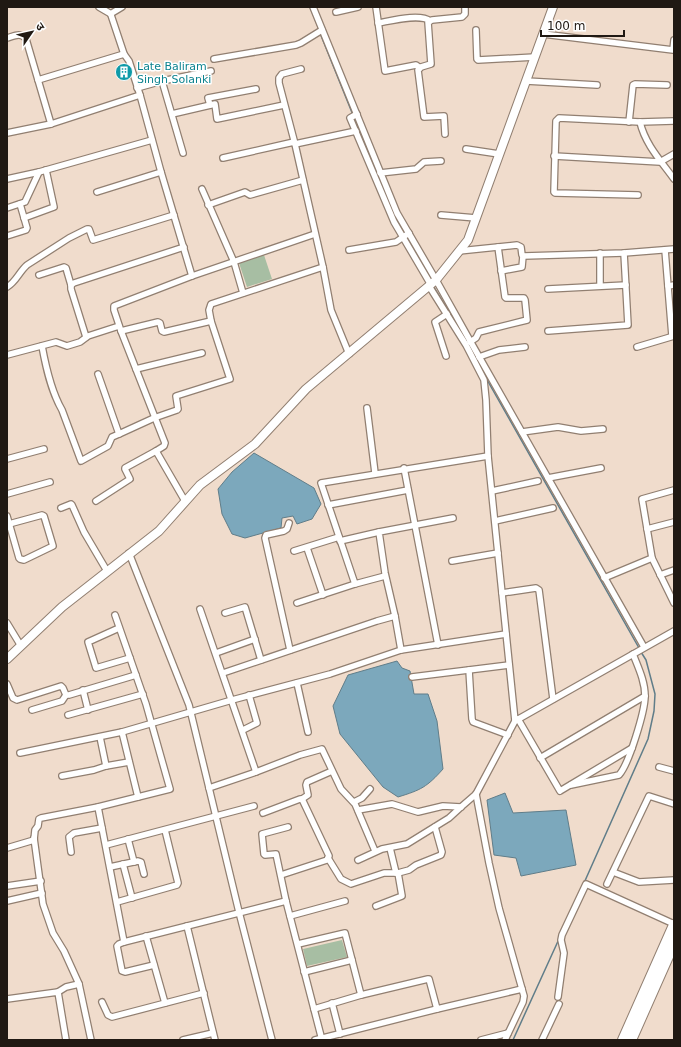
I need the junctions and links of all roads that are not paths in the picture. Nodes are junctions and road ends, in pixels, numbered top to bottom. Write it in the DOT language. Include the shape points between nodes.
graph roads {
  1 [pos="99,7"];
  2 [pos="122,7"];
  3 [pos="313,7"];
  4 [pos="358,7"];
  5 [pos="376,7"];
  6 [pos="465,7"];
  7 [pos="553,7"];
  8 [pos="336,12"];
  9 [pos="112,14"];
  10 [pos="430,21"];
  11 [pos="378,23"];
  12 [pos="476,30"];
  13 [pos="320,31"];
  14 [pos="543,34"];
  15 [pos="7,38"];
  16 [pos="674,40"];
  17 [pos="674,50"];
  18 [pos="124,54"];
  19 [pos="535,57"];
  20 [pos="214,59"];
  21 [pos="420,68"];
  22 [pos="301,69"];
  23 [pos="211,71"];
  24 [pos="38,80"];
  25 [pos="162,81"];
  26 [pos="526,81"];
  27 [pos="597,85"];
  28 [pos="667,85"];
  29 [pos="138,88"];
  30 [pos="256,89"];
  31 [pos="140,95"];
  32 [pos="210,105"];
  33 [pos="284,105"];
  34 [pos="172,114"];
  35 [pos="354,115"];
  36 [pos="674,121"];
  37 [pos="629,122"];
  38 [pos="640,122"];
  39 [pos="51,124"];
  40 [pos="356,131"];
  41 [pos="7,133"];
  42 [pos="445,134"];
  43 [pos="152,140"];
  44 [pos="294,143"];
  45 [pos="466,149"];
  46 [pos="183,153"];
  47 [pos="499,154"];
  48 [pos="674,154"];
  49 [pos="554,156"];
  50 [pos="223,158"];
  51 [pos="441,161"];
  52 [pos="660,162"];
  53 [pos="46,170"];
  54 [pos="39,172"];
  55 [pos="161,172"];
  56 [pos="380,173"];
  57 [pos="7,178"];
  58 [pos="674,179"];
  59 [pos="303,180"];
  60 [pos="202,188"];
  61 [pos="97,192"];
  62 [pos="638,195"];
  63 [pos="20,204"];
  64 [pos="208,205"];
  65 [pos="7,208"];
  66 [pos="174,215"];
  67 [pos="441,215"];
  68 [pos="24,218"];
  69 [pos="476,218"];
  70 [pos="315,234"];
  71 [pos="405,235"];
  72 [pos="7,236"];
  73 [pos="184,247"];
  74 [pos="498,247"];
  75 [pos="674,249"];
  76 [pos="349,250"];
  77 [pos="665,250"];
  78 [pos="459,251"];
  79 [pos="600,253"];
  80 [pos="624,253"];
  81 [pos="523,256"];
  82 [pos="234,262"];
  83 [pos="323,267"];
  84 [pos="502,271"];
  85 [pos="39,275"];
  86 [pos="192,276"];
  87 [pos="433,284"];
  88 [pos="626,285"];
  89 [pos="71,286"];
  90 [pos="600,286"];
  91 [pos="671,286"];
  92 [pos="7,287"];
  93 [pos="548,289"];
  94 [pos="243,294"];
  95 [pos="447,314"];
  96 [pos="211,321"];
  97 [pos="120,329"];
  98 [pos="548,331"];
  99 [pos="673,336"];
  100 [pos="86,337"];
  101 [pos="470,342"];
  102 [pos="42,346"];
  103 [pos="637,346"];
  104 [pos="525,347"];
  105 [pos="202,353"];
  106 [pos="349,354"];
  107 [pos="7,355"];
  108 [pos="446,356"];
  109 [pos="479,357"];
  110 [pos="136,369"];
  111 [pos="98,374"];
  112 [pos="367,408"];
  113 [pos="154,418"];
  114 [pos="603,429"];
  115 [pos="522,432"];
  116 [pos="119,434"];
  117 [pos="44,450"];
  118 [pos="156,450"];
  119 [pos="488,456"];
  120 [pos="7,459"];
  121 [pos="404,468"];
  122 [pos="601,468"];
  123 [pos="375,473"];
  124 [pos="548,478"];
  125 [pos="538,481"];
  126 [pos="50,482"];
  127 [pos="408,490"];
  128 [pos="674,490"];
  129 [pos="492,491"];
  130 [pos="7,494"];
  131 [pos="96,501"];
  132 [pos="185,501"];
  133 [pos="328,506"];
  134 [pos="61,508"];
  135 [pos="553,508"];
  136 [pos="7,516"];
  137 [pos="453,518"];
  138 [pos="495,521"];
  139 [pos="674,522"];
  140 [pos="289,523"];
  141 [pos="9,524"];
  142 [pos="415,526"];
  143 [pos="647,529"];
  144 [pos="379,532"];
  145 [pos="340,539"];
  146 [pos="308,548"];
  147 [pos="294,552"];
  148 [pos="129,553"];
  149 [pos="498,553"];
  150 [pos="652,558"];
  151 [pos="452,561"];
  152 [pos="674,570"];
  153 [pos="107,571"];
  154 [pos="660,575"];
  155 [pos="385,576"];
  156 [pos="604,578"];
  157 [pos="355,584"];
  158 [pos="502,593"];
  159 [pos="323,595"];
  160 [pos="297,603"];
  161 [pos="674,603"];
  162 [pos="200,609"];
  163 [pos="225,613"];
  164 [pos="115,615"];
  165 [pos="395,616"];
  166 [pos="7,623"];
  167 [pos="120,628"];
  168 [pos="674,631"];
  169 [pos="506,634"];
  170 [pos="254,639"];
  171 [pos="438,645"];
  172 [pos="21,646"];
  173 [pos="644,648"];
  174 [pos="290,650"];
  175 [pos="401,650"];
  176 [pos="216,653"];
  177 [pos="635,653"];
  178 [pos="130,658"];
  179 [pos="7,659"];
  180 [pos="261,660"];
  181 [pos="509,665"];
  182 [pos="468,670"];
  183 [pos="223,674"];
  184 [pos="136,675"];
  185 [pos="412,677"];
  186 [pos="297,683"];
  187 [pos="7,684"];
  188 [pos="83,690"];
  189 [pos="143,694"];
  190 [pos="66,695"];
  191 [pos="249,695"];
  192 [pos="645,696"];
  193 [pos="553,699"];
  194 [pos="232,700"];
  195 [pos="32,710"];
  196 [pos="88,710"];
  197 [pos="191,712"];
  198 [pos="68,715"];
  199 [pos="516,720"];
  200 [pos="152,724"];
  201 [pos="243,730"];
  202 [pos="122,732"];
  203 [pos="308,732"];
  204 [pos="508,735"];
  205 [pos="100,737"];
  206 [pos="632,748"];
  207 [pos="20,753"];
  208 [pos="540,758"];
  209 [pos="129,762"];
  210 [pos="106,766"];
  211 [pos="659,767"];
  212 [pos="332,771"];
  213 [pos="256,772"];
  214 [pos="674,772"];
  215 [pos="62,776"];
  216 [pos="571,785"];
  217 [pos="209,788"];
  218 [pos="370,789"];
  219 [pos="476,794"];
  220 [pos="138,797"];
  221 [pos="302,799"];
  222 [pos="354,802"];
  223 [pos="674,804"];
  224 [pos="254,806"];
  225 [pos="98,807"];
  226 [pos="461,808"];
  227 [pos="358,810"];
  228 [pos="263,814"];
  229 [pos="216,816"];
  230 [pos="288,827"];
  231 [pos="435,827"];
  232 [pos="102,828"];
  233 [pos="165,830"];
  234 [pos="34,838"];
  235 [pos="128,839"];
  236 [pos="106,845"];
  237 [pos="7,848"];
  238 [pos="390,848"];
  239 [pos="71,852"];
  240 [pos="375,852"];
  241 [pos="328,858"];
  242 [pos="358,860"];
  243 [pos="134,862"];
  244 [pos="123,864"];
  245 [pos="110,867"];
  246 [pos="613,872"];
  247 [pos="397,873"];
  248 [pos="144,874"];
  249 [pos="281,875"];
  250 [pos="674,880"];
  251 [pos="41,881"];
  252 [pos="608,884"];
  253 [pos="7,886"];
  254 [pos="42,893"];
  255 [pos="132,898"];
  256 [pos="7,901"];
  257 [pos="286,901"];
  258 [pos="345,901"];
  259 [pos="117,902"];
  260 [pos="376,906"];
  261 [pos="239,912"];
  262 [pos="290,916"];
  263 [pos="674,924"];
  264 [pos="187,926"];
  265 [pos="146,936"];
  266 [pos="124,942"];
  267 [pos="674,943"];
  268 [pos="298,944"];
  269 [pos="352,960"];
  270 [pos="154,965"];
  271 [pos="304,972"];
  272 [pos="79,984"];
  273 [pos="522,989"];
  274 [pos="58,992"];
  275 [pos="204,993"];
  276 [pos="361,995"];
  277 [pos="558,997"];
  278 [pos="7,999"];
  279 [pos="102,1002"];
  280 [pos="165,1003"];
  281 [pos="332,1003"];
  282 [pos="559,1004"];
  283 [pos="314,1009"];
  284 [pos="437,1009"];
  285 [pos="213,1033"];
  286 [pos="508,1033"];
  287 [pos="340,1034"];
  288 [pos="319,1039"];
  289 [pos="66,1040"];
  290 [pos="91,1040"];
  291 [pos="183,1040"];
  292 [pos="215,1040"];
  293 [pos="272,1040"];
  294 [pos="481,1040"];
  295 [pos="505,1040"];
  296 [pos="542,1040"];
  297 [pos="623,1040"];
  298 [pos="631,1040"];
  1 -- 9 [label="street"];
  2 -- 9 [label="street"];
  3 -- 13 [label="street"];
  4 -- 8 [label="street"];
  5 -- 11 [label="street"];
  6 -- 10 [label="street" via="465,14 462,17"];
  7 -- 14 [label="street"];
  9 -- 18 [label="street"];
  10 -- 11 [label="street" via="418,17"];
  10 -- 21 [label="street" via="428,22 431,64"];
  11 -- 21 [label="street" via="385,71 416,65"];
  12 -- 19 [label="street" via="478,60"];
  13 -- 20 [label="street" via="296,45"];
  13 -- 35 [label="street"];
  14 -- 17 [label="street"];
  14 -- 19 [label="street"];
  15 -- 24 [label="street" via="19,35 24,37"];
  16 -- 17 [label="street"];
  18 -- 24 [label="street"];
  18 -- 29 [label="street"];
  19 -- 26 [label="street"];
  21 -- 42 [label="street" via="418,70 424,117 444,116"];
  22 -- 33 [label="street" via="282,74 279,78"];
  23 -- 25 [label="street"];
  24 -- 39 [label="street"];
  25 -- 29 [label="street"];
  25 -- 34 [label="street"];
  26 -- 27 [label="street"];
  26 -- 47 [label="street"];
  28 -- 37 [label="street" via="633,85"];
  29 -- 31 [label="street"];
  30 -- 32 [label="street" via="208,98"];
  31 -- 39 [label="street"];
  31 -- 43 [label="street"];
  32 -- 33 [label="street" via="215,104 217,119"];
  32 -- 34 [label="street"];
  33 -- 44 [label="street"];
  34 -- 46 [label="street"];
  35 -- 40 [label="street"];
  35 -- 56 [label="street"];
  36 -- 38 [label="street"];
  37 -- 38 [label="street"];
  37 -- 49 [label="street" via="557,119"];
  38 -- 52 [label="street" via="643,135"];
  39 -- 41 [label="street"];
  40 -- 44 [label="street"];
  40 -- 71 [label="street" via="382,196"];
  43 -- 53 [label="street"];
  43 -- 55 [label="street"];
  44 -- 50 [label="street"];
  44 -- 59 [label="street"];
  45 -- 47 [label="street"];
  47 -- 69 [label="street"];
  48 -- 52 [label="street"];
  49 -- 52 [label="street"];
  49 -- 62 [label="street" via="555,193"];
  51 -- 56 [label="street" via="424,162 416,170"];
  52 -- 58 [label="street"];
  53 -- 54 [label="street"];
  53 -- 68 [label="street" via="54,207"];
  54 -- 57 [label="street"];
  54 -- 63 [label="street" via="27,200"];
  55 -- 61 [label="street"];
  55 -- 66 [label="street"];
  56 -- 71 [label="street"];
  59 -- 64 [label="street" via="250,196 245,192"];
  59 -- 70 [label="street"];
  60 -- 64 [label="street"];
  63 -- 65 [label="street"];
  63 -- 68 [label="street"];
  64 -- 82 [label="street"];
  66 -- 73 [label="street"];
  66 -- 92 [label="street" via="93,240 87,228 32,262"];
  67 -- 69 [label="street"];
  68 -- 72 [label="street" via="26,230"];
  69 -- 78 [label="street" via="468,240"];
  70 -- 82 [label="street"];
  70 -- 83 [label="street"];
  71 -- 76 [label="street" via="396,242"];
  71 -- 87 [label="street"];
  73 -- 86 [label="street"];
  73 -- 89 [label="street"];
  74 -- 78 [label="street"];
  74 -- 81 [label="street" via="519,245"];
  74 -- 84 [label="street"];
  75 -- 77 [label="street"];
  77 -- 80 [label="street"];
  77 -- 91 [label="street"];
  78 -- 87 [label="street"];
  79 -- 80 [label="street"];
  79 -- 81 [label="street"];
  79 -- 90 [label="street"];
  80 -- 88 [label="street"];
  81 -- 84 [label="street" via="522,267"];
  82 -- 86 [label="street"];
  82 -- 94 [label="street"];
  83 -- 94 [label="street"];
  83 -- 106 [label="street" via="331,310"];
  84 -- 101 [label="street" via="505,297 524,298 527,320 479,332"];
  85 -- 89 [label="street" via="64,267"];
  86 -- 97 [label="street" via="114,306"];
  87 -- 95 [label="street"];
  87 -- 101 [label="street"];
  87 -- 106 [label="street"];
  88 -- 90 [label="street"];
  88 -- 98 [label="street" via="629,324 627,326"];
  89 -- 100 [label="street"];
  90 -- 93 [label="street"];
  91 -- 99 [label="street"];
  94 -- 96 [label="street" via="211,304"];
  95 -- 108 [label="street" via="435,322"];
  95 -- 119 [label="street" via="484,380"];
  96 -- 97 [label="street" via="164,332 158,322"];
  96 -- 113 [label="street" via="230,379 176,396 178,410"];
  97 -- 100 [label="street"];
  97 -- 110 [label="street"];
  99 -- 103 [label="street"];
  100 -- 102 [label="street" via="67,346 58,342"];
  101 -- 109 [label="street"];
  102 -- 107 [label="street"];
  102 -- 116 [label="street" via="57,403 81,461 108,446 112,437"];
  104 -- 109 [label="street" via="499,350"];
  105 -- 110 [label="street"];
  106 -- 132 [label="street" via="306,389 255,444 200,485"];
  109 -- 115 [label="street"];
  110 -- 113 [label="street"];
  111 -- 116 [label="street"];
  112 -- 123 [label="street"];
  113 -- 116 [label="street"];
  113 -- 118 [label="street" via="165,444"];
  114 -- 115 [label="street" via="581,431 558,427"];
  115 -- 124 [label="street"];
  117 -- 120 [label="street"];
  118 -- 131 [label="street" via="125,468 130,479"];
  118 -- 132 [label="street"];
  119 -- 121 [label="street"];
  119 -- 129 [label="street"];
  121 -- 123 [label="street"];
  121 -- 127 [label="street"];
  122 -- 124 [label="street"];
  123 -- 133 [label="street" via="321,482"];
  124 -- 156 [label="street"];
  125 -- 129 [label="street"];
  126 -- 130 [label="street"];
  127 -- 133 [label="street"];
  127 -- 142 [label="street"];
  128 -- 143 [label="street" via="642,499"];
  129 -- 138 [label="street"];
  132 -- 148 [label="street" via="159,531"];
  133 -- 145 [label="street"];
  134 -- 153 [label="street" via="72,505 84,532"];
  135 -- 138 [label="street"];
  136 -- 141 [label="street"];
  137 -- 142 [label="street"];
  138 -- 149 [label="street"];
  139 -- 143 [label="street"];
  140 -- 174 [label="street" via="284,530 266,535 265,538"];
  141 -- 141 [label="street" via="20,560 53,546 44,516"];
  142 -- 144 [label="street"];
  142 -- 171 [label="street"];
  143 -- 150 [label="street"];
  144 -- 145 [label="street"];
  144 -- 155 [label="street"];
  145 -- 146 [label="street"];
  145 -- 157 [label="street"];
  146 -- 147 [label="street"];
  146 -- 159 [label="street"];
  148 -- 153 [label="street"];
  148 -- 197 [label="street"];
  149 -- 151 [label="street"];
  149 -- 158 [label="street"];
  150 -- 154 [label="street"];
  150 -- 156 [label="street"];
  152 -- 154 [label="street"];
  153 -- 172 [label="street" via="62,607"];
  154 -- 161 [label="street"];
  155 -- 157 [label="street"];
  155 -- 165 [label="street"];
  156 -- 173 [label="street"];
  157 -- 159 [label="street"];
  158 -- 169 [label="street"];
  158 -- 193 [label="street" via="536,588 539,590"];
  159 -- 160 [label="street"];
  162 -- 176 [label="street"];
  163 -- 170 [label="street" via="245,607"];
  164 -- 167 [label="street"];
  165 -- 174 [label="street"];
  165 -- 175 [label="street"];
  166 -- 172 [label="street"];
  167 -- 178 [label="street"];
  167 -- 178 [label="street" via="88,642 96,668"];
  168 -- 173 [label="street"];
  169 -- 171 [label="street"];
  169 -- 181 [label="street"];
  170 -- 176 [label="street"];
  170 -- 180 [label="street"];
  171 -- 175 [label="street"];
  172 -- 179 [label="street"];
  173 -- 177 [label="street"];
  174 -- 180 [label="street"];
  175 -- 186 [label="street"];
  176 -- 183 [label="street"];
  177 -- 192 [label="street"];
  177 -- 193 [label="street"];
  178 -- 184 [label="street"];
  180 -- 183 [label="street"];
  181 -- 182 [label="street"];
  181 -- 199 [label="street"];
  182 -- 185 [label="street"];
  182 -- 204 [label="street" via="473,722"];
  183 -- 194 [label="street"];
  184 -- 188 [label="street"];
  184 -- 189 [label="street"];
  186 -- 191 [label="street"];
  186 -- 203 [label="street"];
  187 -- 190 [label="street" via="15,700 61,686"];
  188 -- 190 [label="street"];
  188 -- 196 [label="street"];
  189 -- 196 [label="street"];
  189 -- 200 [label="street"];
  190 -- 195 [label="street" via="62,701"];
  191 -- 194 [label="street"];
  191 -- 201 [label="street" via="257,723"];
  192 -- 206 [label="street"];
  192 -- 208 [label="street"];
  193 -- 199 [label="street"];
  194 -- 197 [label="street"];
  194 -- 201 [label="street"];
  196 -- 198 [label="street"];
  197 -- 200 [label="street"];
  197 -- 217 [label="street"];
  199 -- 204 [label="street"];
  199 -- 208 [label="street"];
  200 -- 202 [label="street"];
  200 -- 220 [label="street" via="170,788"];
  201 -- 213 [label="street"];
  202 -- 205 [label="street"];
  202 -- 209 [label="street"];
  204 -- 219 [label="street"];
  205 -- 207 [label="street"];
  205 -- 210 [label="street"];
  206 -- 216 [label="street"];
  206 -- 216 [label="street" via="619,775"];
  208 -- 216 [label="street" via="559,790 562,791"];
  209 -- 210 [label="street"];
  209 -- 220 [label="street"];
  210 -- 215 [label="street"];
  211 -- 214 [label="street"];
  212 -- 213 [label="street" via="323,750 320,749"];
  212 -- 221 [label="street" via="307,782 308,795"];
  212 -- 222 [label="street" via="341,789"];
  213 -- 217 [label="street"];
  217 -- 229 [label="street"];
  218 -- 222 [label="street"];
  219 -- 226 [label="street"];
  219 -- 273 [label="street" via="499,908"];
  220 -- 225 [label="street"];
  221 -- 228 [label="street"];
  221 -- 241 [label="street"];
  222 -- 227 [label="street"];
  223 -- 246 [label="street" via="649,796"];
  224 -- 229 [label="street"];
  225 -- 232 [label="street"];
  225 -- 234 [label="street" via="41,818"];
  226 -- 227 [label="street" via="443,806 418,812 392,804"];
  226 -- 231 [label="street"];
  227 -- 240 [label="street"];
  229 -- 233 [label="street"];
  229 -- 261 [label="street"];
  230 -- 249 [label="street" via="262,834 265,855 276,854"];
  231 -- 238 [label="street" via="407,844"];
  231 -- 247 [label="street" via="441,855"];
  232 -- 236 [label="street"];
  232 -- 239 [label="street" via="69,837"];
  233 -- 235 [label="street"];
  233 -- 255 [label="street" via="178,883"];
  234 -- 237 [label="street" via="32,841"];
  234 -- 251 [label="street"];
  235 -- 236 [label="street"];
  235 -- 243 [label="street"];
  236 -- 245 [label="street"];
  238 -- 240 [label="street"];
  238 -- 247 [label="street"];
  240 -- 242 [label="street"];
  241 -- 247 [label="street" via="342,878 351,884 384,873"];
  241 -- 249 [label="street"];
  243 -- 244 [label="street"];
  243 -- 248 [label="street" via="140,861"];
  244 -- 245 [label="street"];
  244 -- 255 [label="street"];
  245 -- 259 [label="street"];
  246 -- 250 [label="street" via="639,882"];
  246 -- 252 [label="street"];
  247 -- 260 [label="street" via="402,896"];
  249 -- 257 [label="street"];
  251 -- 253 [label="street"];
  251 -- 254 [label="street"];
  254 -- 256 [label="street"];
  254 -- 272 [label="street" via="52,931"];
  255 -- 259 [label="street"];
  257 -- 261 [label="street"];
  257 -- 262 [label="street"];
  258 -- 262 [label="street"];
  259 -- 266 [label="street"];
  261 -- 264 [label="street"];
  261 -- 293 [label="street"];
  262 -- 268 [label="street"];
  263 -- 277 [label="street" via="586,884 562,935 564,953"];
  263 -- 297 [label="highway"];
  264 -- 265 [label="street"];
  264 -- 275 [label="street"];
  265 -- 266 [label="street"];
  265 -- 270 [label="street"];
  266 -- 270 [label="street" via="117,946 123,972"];
  267 -- 298 [label="highway"];
  268 -- 269 [label="street" via="345,933"];
  268 -- 271 [label="street"];
  269 -- 271 [label="street"];
  269 -- 276 [label="street"];
  270 -- 280 [label="street"];
  271 -- 283 [label="street"];
  272 -- 274 [label="street"];
  272 -- 290 [label="street"];
  273 -- 284 [label="street"];
  273 -- 286 [label="street" via="523,1002"];
  274 -- 278 [label="street"];
  274 -- 289 [label="street"];
  275 -- 280 [label="street"];
  275 -- 285 [label="street"];
  276 -- 281 [label="street"];
  276 -- 284 [label="street" via="429,979"];
  279 -- 280 [label="street" via="108,1015 112,1017"];
  281 -- 283 [label="street"];
  281 -- 287 [label="street"];
  282 -- 296 [label="street"];
  283 -- 288 [label="street"];
  284 -- 287 [label="street"];
  285 -- 291 [label="street"];
  285 -- 292 [label="street"];
  286 -- 294 [label="street"];
  286 -- 295 [label="street"];
  287 -- 288 [label="street"];
}
